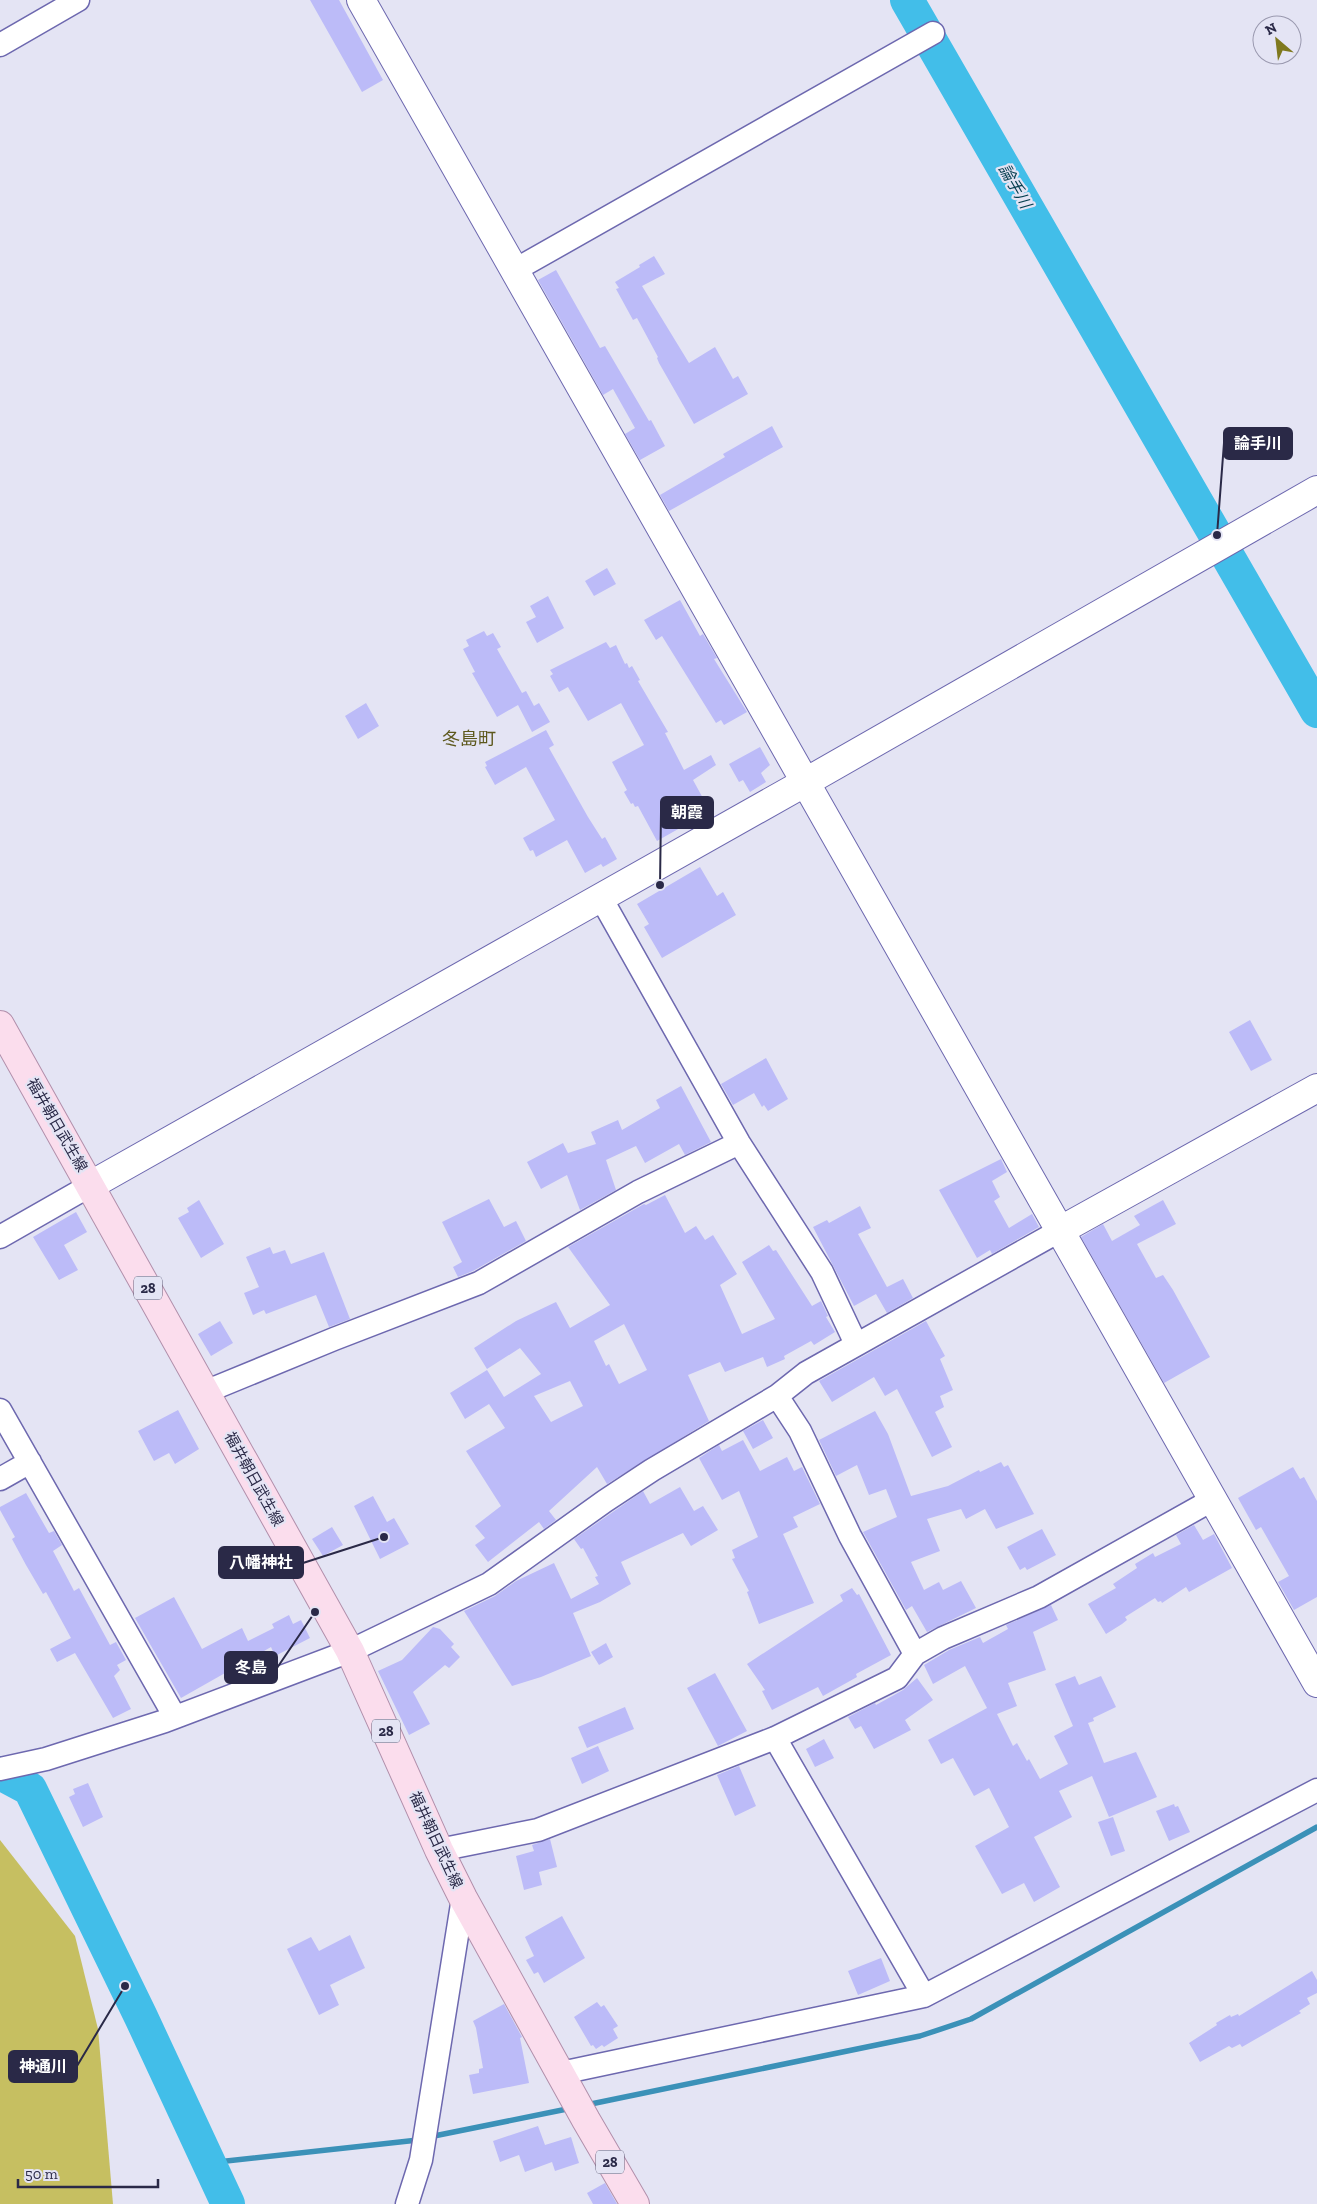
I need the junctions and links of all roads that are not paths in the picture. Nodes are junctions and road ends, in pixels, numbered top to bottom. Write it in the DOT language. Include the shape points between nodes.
graph roads {
  1 [pos="78,0"];
  2 [pos="361,0"];
  3 [pos="928,35"];
  4 [pos="0,45"];
  5 [pos="515,270"];
  6 [pos="1317,490"];
  7 [pos="804,783"];
  8 [pos="602,898"];
  9 [pos="0,1024"];
  10 [pos="1317,1088"];
  11 [pos="739,1142"];
  12 [pos="91,1185"];
  13 [pos="1060,1230"];
  14 [pos="0,1237"];
  15 [pos="856,1344"];
  16 [pos="206,1392"];
  17 [pos="777,1396"];
  18 [pos="0,1410"];
  19 [pos="30,1462"];
  20 [pos="0,1479"];
  21 [pos="1212,1500"];
  22 [pos="350,1651"];
  23 [pos="915,1654"];
  24 [pos="1317,1683"];
  25 [pos="175,1717"];
  26 [pos="774,1738"];
  27 [pos="0,1769"];
  28 [pos="1317,1790"];
  29 [pos="439,1850"];
  30 [pos="463,1898"];
  31 [pos="924,1996"];
  32 [pos="563,2078"];
  33 [pos="407,2204"];
  34 [pos="635,2204"];
  1 -- 4 [label="street"];
  2 -- 5 [label="street"];
  3 -- 5 [label="street"];
  5 -- 7 [label="street"];
  6 -- 7 [label="street"];
  7 -- 8 [label="street"];
  7 -- 13 [label="street"];
  8 -- 11 [label="street"];
  8 -- 12 [label="street"];
  9 -- 12 [label="main road, 福井朝日武生線 / 28"];
  10 -- 13 [label="street"];
  11 -- 15 [label="street" via="822,1272"];
  11 -- 16 [label="street" via="638,1192 479,1283"];
  12 -- 14 [label="street"];
  12 -- 16 [label="main road, 福井朝日武生線 / 28"];
  13 -- 15 [label="street"];
  13 -- 21 [label="street"];
  15 -- 17 [label="street" via="806,1373"];
  16 -- 22 [label="main road, 福井朝日武生線 / 28"];
  17 -- 22 [label="street" via="652,1470 489,1584"];
  17 -- 23 [label="street" via="800,1431 850,1536"];
  18 -- 19 [label="street"];
  19 -- 20 [label="street"];
  19 -- 25 [label="street"];
  21 -- 23 [label="street" via="1039,1597 943,1638"];
  21 -- 24 [label="street"];
  22 -- 25 [label="street"];
  22 -- 29 [label="main road, 福井朝日武生線 / 28"];
  23 -- 26 [label="street" via="897,1678"];
  25 -- 27 [label="street" via="46,1759"];
  26 -- 29 [label="street" via="538,1830"];
  26 -- 31 [label="street"];
  28 -- 31 [label="street"];
  29 -- 30 [label="main road, 福井朝日武生線 / 28"];
  30 -- 32 [label="main road, 福井朝日武生線 / 28"];
  30 -- 33 [label="street" via="421,2160"];
  31 -- 32 [label="street"];
  32 -- 34 [label="main road, 福井朝日武生線 / 28"];
}
